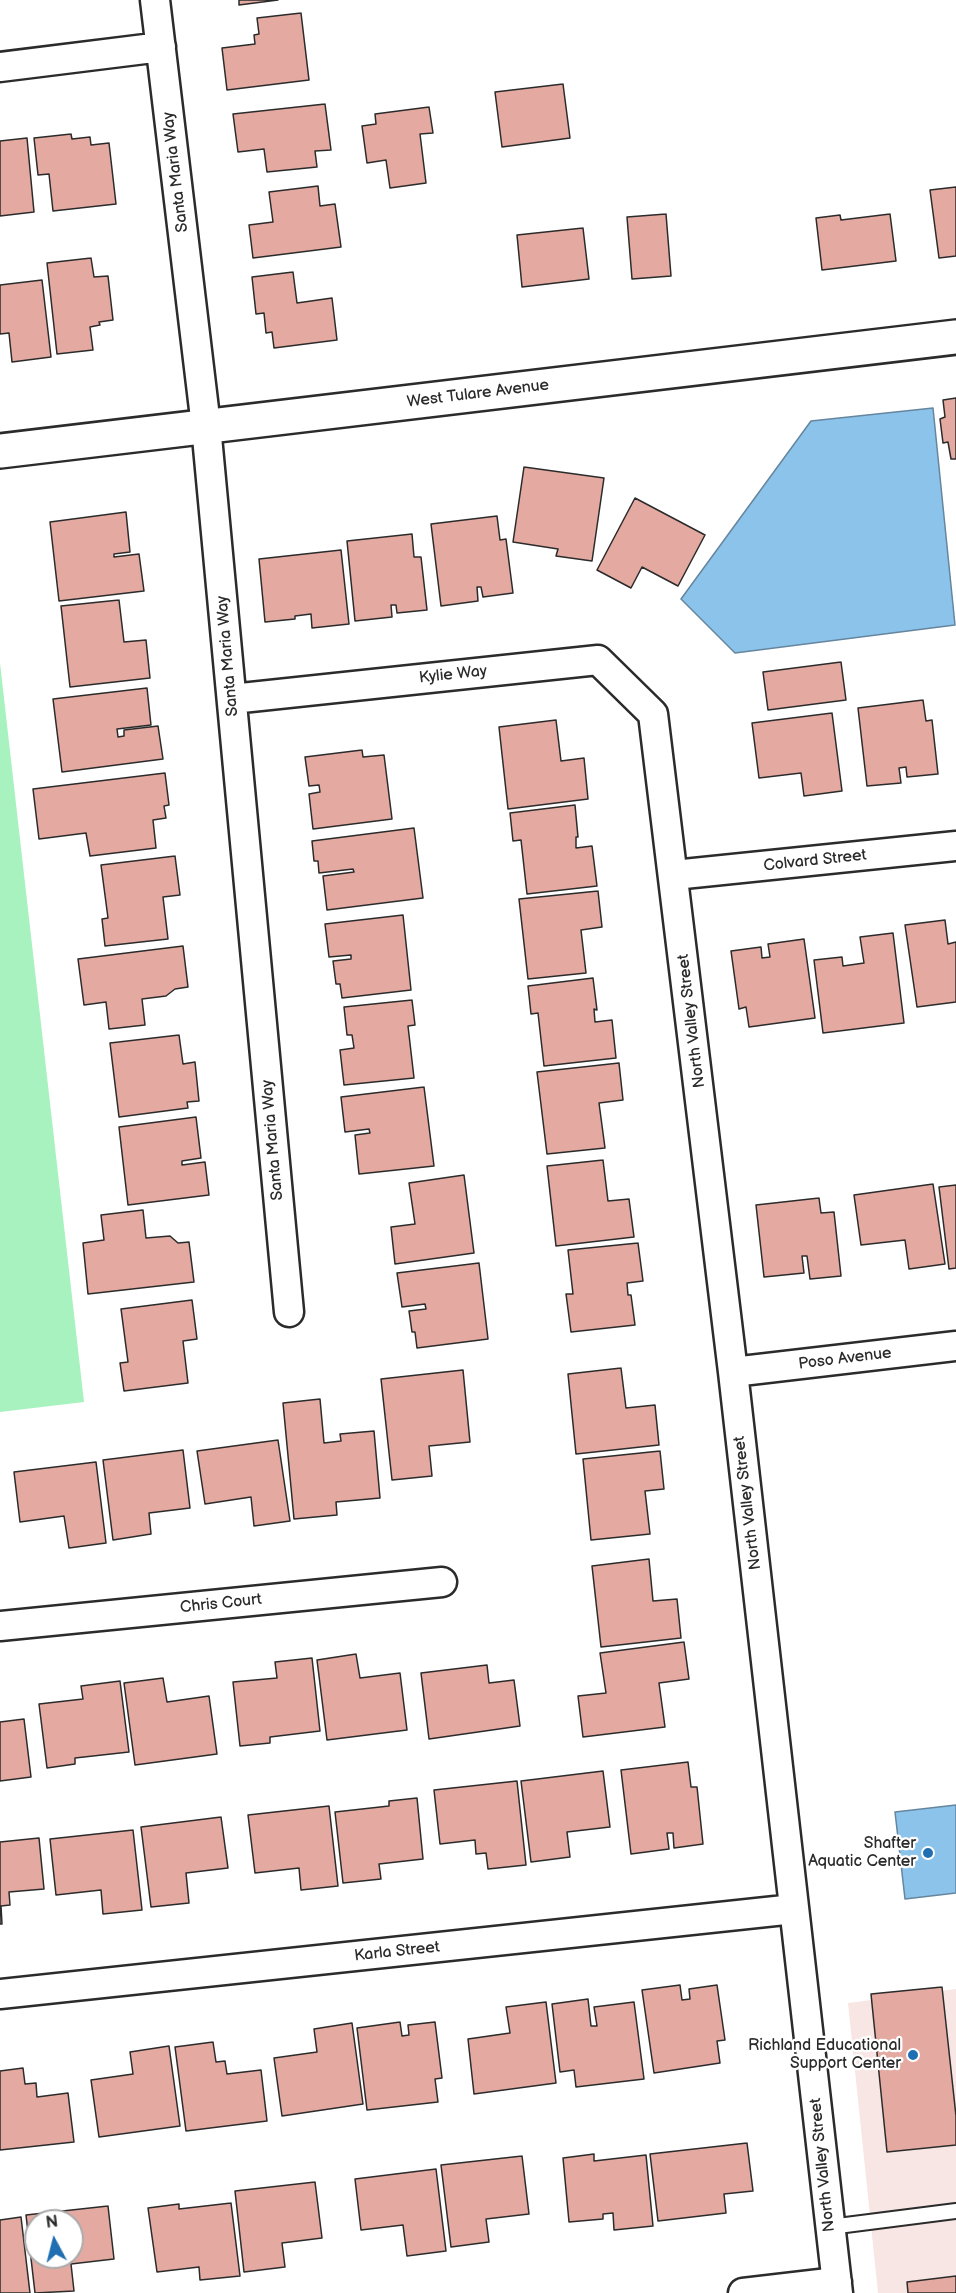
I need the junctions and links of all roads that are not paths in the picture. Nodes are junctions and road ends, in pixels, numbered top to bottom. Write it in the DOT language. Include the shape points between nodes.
graph roads {
  1 [pos="155,0"];
  2 [pos="161,47"];
  3 [pos="0,67"];
  4 [pos="956,337"];
  5 [pos="206,426"];
  6 [pos="0,451"];
  7 [pos="232,699"];
  8 [pos="653,714"];
  9 [pos="956,846"];
  10 [pos="674,876"];
  11 [pos="289,1312"];
  12 [pos="956,1346"];
  13 [pos="733,1372"];
  14 [pos="442,1582"];
  15 [pos="0,1626"];
  16 [pos="794,1909"];
  17 [pos="0,1994"];
  18 [pos="956,2211"];
  19 [pos="830,2227"];
  20 [pos="837,2287"];
  21 [pos="743,2293"];
  1 -- 2 [label="street, Santa Maria Way"];
  2 -- 3 [label="street"];
  2 -- 5 [label="street, Santa Maria Way"];
  4 -- 5 [label="street, West Tulare Avenue"];
  5 -- 6 [label="street, West Tulare Avenue"];
  5 -- 7 [label="street, Santa Maria Way"];
  7 -- 8 [label="street, Kylie Way" via="598,660"];
  7 -- 11 [label="street, Santa Maria Way"];
  8 -- 10 [label="street, North Valley Street"];
  9 -- 10 [label="street, Colvard Street"];
  10 -- 13 [label="street, North Valley Street"];
  12 -- 13 [label="street, Poso Avenue"];
  13 -- 16 [label="street, North Valley Street"];
  14 -- 15 [label="street, Chris Court"];
  16 -- 17 [label="street, Karla Street"];
  16 -- 19 [label="street, North Valley Street"];
  18 -- 19 [label="lane"];
  19 -- 20 [label="street, North Valley Street"];
  20 -- 21 [label="street"];
}
